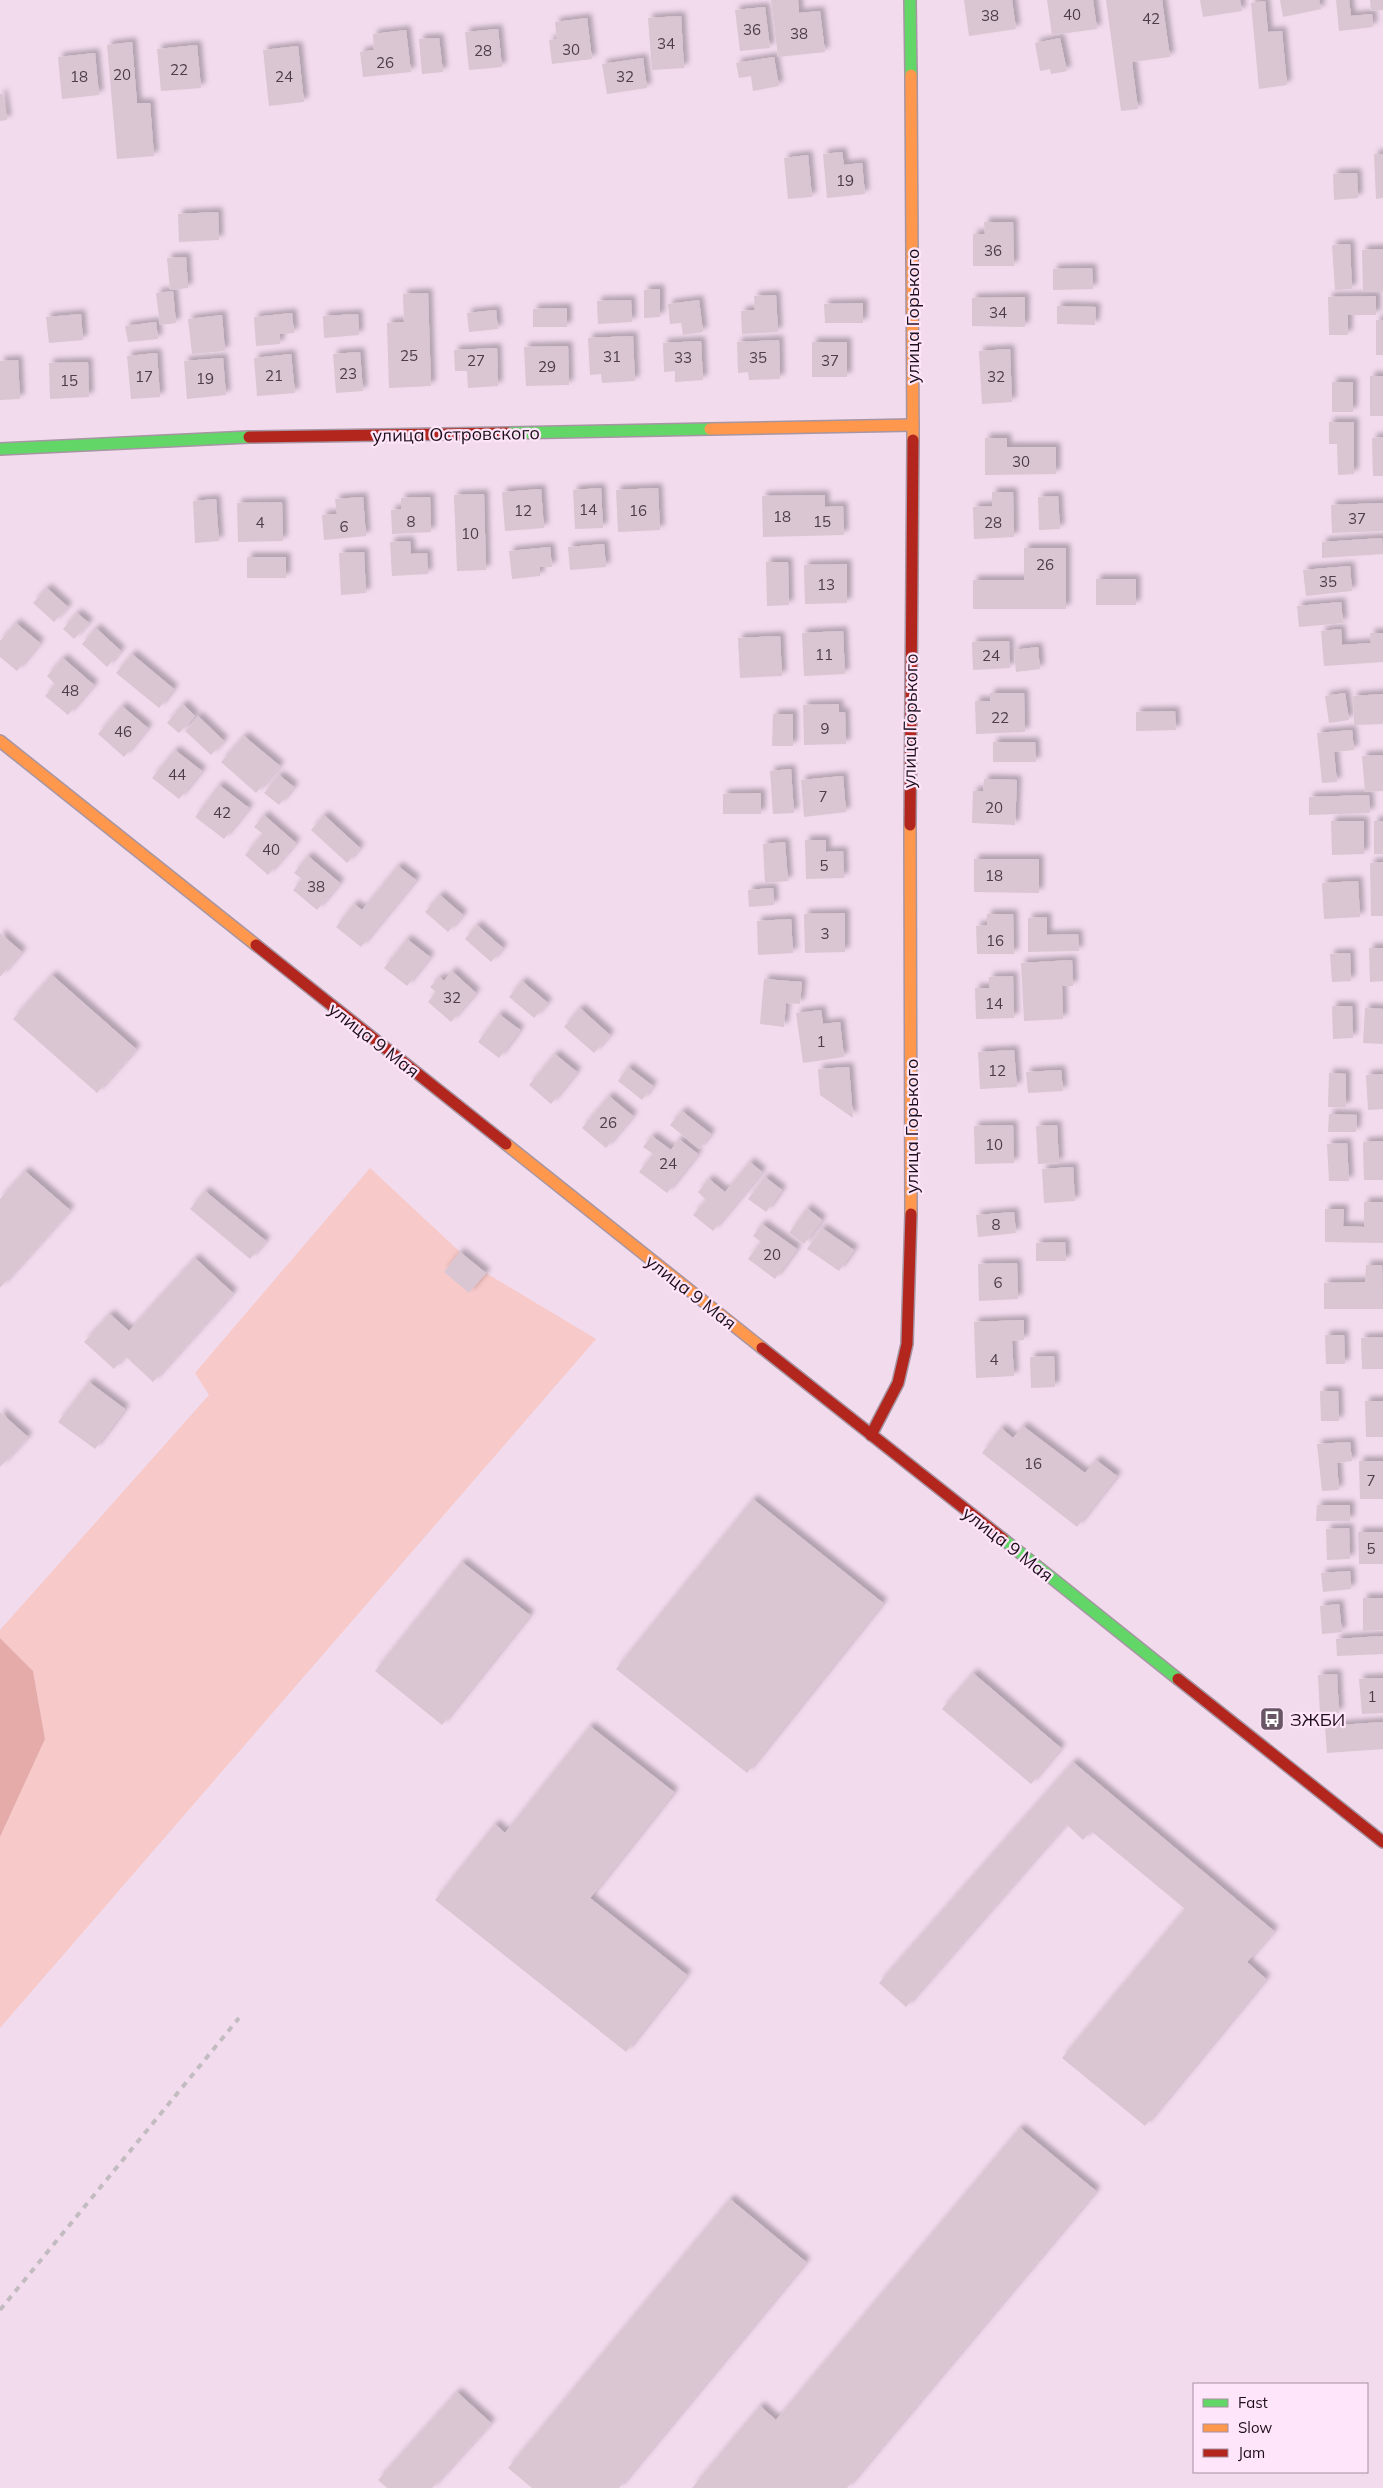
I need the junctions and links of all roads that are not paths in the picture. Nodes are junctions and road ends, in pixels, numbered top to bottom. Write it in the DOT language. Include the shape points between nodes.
graph roads {
  1 [pos="910,0"];
  2 [pos="913,425"];
  3 [pos="0,449"];
  4 [pos="0,741"];
  5 [pos="871,1435"];
  6 [pos="1383,1842"];
  1 -- 2 [label="street, улица Горького"];
  2 -- 3 [label="street, улица Островского" via="221,438"];
  2 -- 5 [label="street, улица Горького" via="910,1301 907,1344 898,1383"];
  4 -- 5 [label="street, улица 9 Мая"];
  5 -- 6 [label="street, улица 9 Мая"];
}
